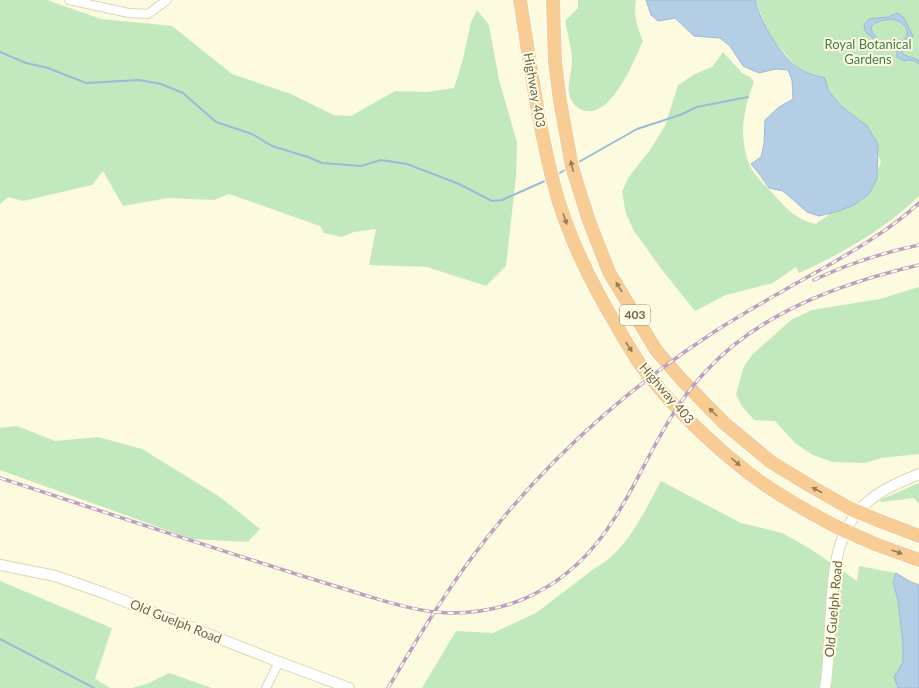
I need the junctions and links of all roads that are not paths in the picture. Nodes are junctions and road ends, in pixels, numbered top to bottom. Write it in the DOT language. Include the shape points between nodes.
graph roads {
  1 [pos="69,0"];
  2 [pos="167,0"];
  3 [pos="512,0"];
  4 [pos="520,0"];
  5 [pos="547,0"];
  6 [pos="554,0"];
  7 [pos="554,37"];
  8 [pos="538,113"];
  9 [pos="919,474"];
  10 [pos="919,536"];
  11 [pos="919,560"];
  12 [pos="0,565"];
  13 [pos="279,662"];
  14 [pos="266,688"];
  15 [pos="349,688"];
  16 [pos="825,688"];
  1 -- 2 [label="street" via="116,11 148,14"];
  3 -- 8 [label="highway"];
  4 -- 8 [label="highway, Highway 403 / 403"];
  5 -- 7 [label="highway"];
  6 -- 7 [label="highway, Highway 403 / 403"];
  10 -- 7 [label="highway, Highway 403 / 403, one-way, bridge" via="851,508 771,462 724,423 656,350 609,272 588,221 572,168 560,101"];
  8 -- 11 [label="highway, Highway 403 / 403, one-way, bridge" via="554,186 571,236 603,303 649,376 700,430 750,474 799,507 839,528"];
  9 -- 16 [label="street, Old Guelph Road" via="895,484 870,500 854,517 843,538 833,579"];
  12 -- 13 [label="street, Old Guelph Road" via="55,576 104,593"];
  13 -- 14 [label="street"];
  13 -- 15 [label="street, Old Guelph Road"];
}
